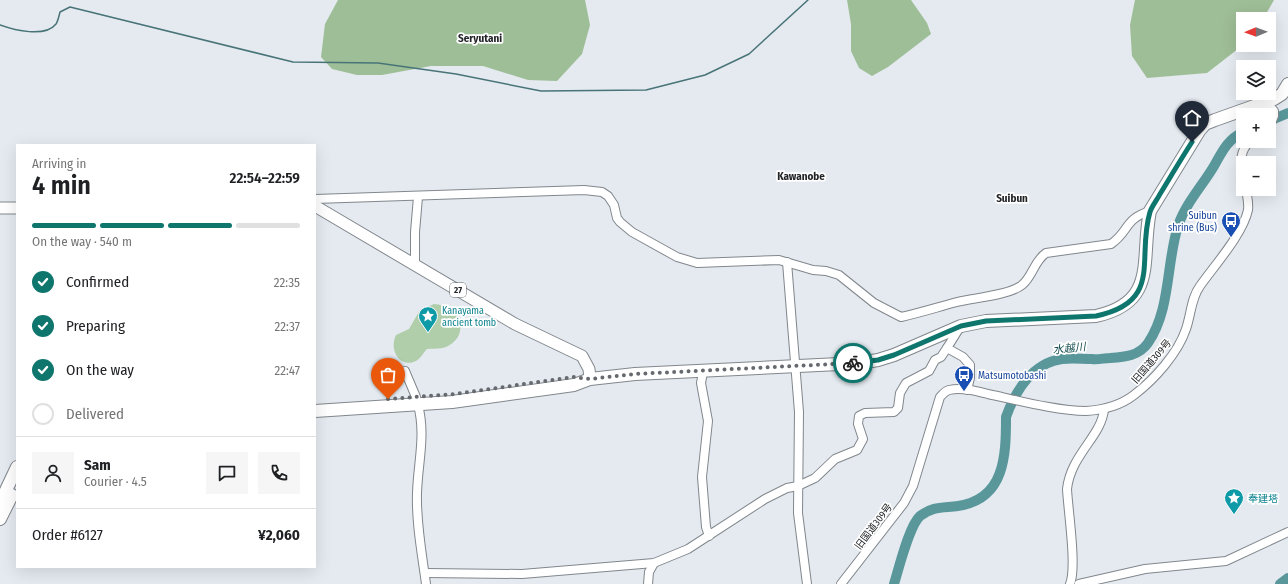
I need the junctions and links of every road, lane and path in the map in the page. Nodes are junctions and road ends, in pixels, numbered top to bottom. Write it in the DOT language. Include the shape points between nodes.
graph roads {
  1 [pos="1285,89"];
  2 [pos="1267,103"];
  3 [pos="1271,108"];
  4 [pos="1276,110"];
  5 [pos="1247,196"];
  6 [pos="418,197"];
  7 [pos="316,200"];
  8 [pos="316,207"];
  9 [pos="0,208"];
  10 [pos="16,208"];
  11 [pos="1150,211"];
  12 [pos="787,262"];
  13 [pos="415,265"];
  14 [pos="961,326"];
  15 [pos="947,348"];
  16 [pos="795,367"];
  17 [pos="405,371"];
  18 [pos="703,372"];
  19 [pos="590,379"];
  20 [pos="967,390"];
  21 [pos="417,401"];
  22 [pos="316,404"];
  23 [pos="1104,409"];
  24 [pos="316,411"];
  25 [pos="16,469"];
  26 [pos="798,486"];
  27 [pos="16,487"];
  28 [pos="0,503"];
  29 [pos="0,519"];
  30 [pos="1288,532"];
  31 [pos="709,536"];
  32 [pos="654,563"];
  33 [pos="424,573"];
  34 [pos="426,584"];
  35 [pos="648,584"];
  36 [pos="807,584"];
  37 [pos="841,584"];
  38 [pos="1070,584"];
  39 [pos="1079,584"];
  1 -- 2 [label="highway"];
  1 -- 4 [label="street"];
  2 -- 3 [label="street"];
  2 -- 11 [label="highway" via="1205,124"];
  5 -- 23 [label="street, 旧国道309号" via="1248,211 1236,235 1198,288 1180,343 1138,392 1122,403"];
  6 -- 7 [label="street"];
  6 -- 12 [label="street" via="584,190 597,192 608,196 614,205 616,218 632,232 677,257 697,263 779,260"];
  6 -- 13 [label="street"];
  8 -- 13 [label="main road, 27"];
  9 -- 10 [label="main road"];
  11 -- 12 [label="street" via="1138,215 1111,244 1046,253 1040,257 1022,285 900,318 874,303 839,275"];
  11 -- 14 [label="highway" via="1142,283 1136,295 1112,313 986,321"];
  12 -- 16 [label="street"];
  13 -- 19 [label="main road, 27" via="515,324 582,356 589,369"];
  14 -- 15 [label="street"];
  14 -- 16 [label="highway" via="878,360"];
  15 -- 20 [label="street" via="963,357 970,365"];
  15 -- 26 [label="street" via="929,371 906,383 900,393 898,408 894,412 865,413 860,416 858,424 863,439 857,450 835,458 815,478"];
  16 -- 18 [label="highway"];
  16 -- 26 [label="street" via="799,412"];
  17 -- 21 [label="street"];
  18 -- 19 [label="highway" via="635,374"];
  18 -- 31 [label="street" via="701,384 708,421 702,477"];
  19 -- 21 [label="highway" via="573,377"];
  20 -- 23 [label="street, 旧国道309号" via="1066,409"];
  20 -- 37 [label="street, 旧国道309号" via="949,390 940,397 913,486 904,503"];
  21 -- 22 [label="highway"];
  21 -- 24 [label="highway"];
  21 -- 33 [label="street" via="423,428 417,513"];
  23 -- 38 [label="street" via="1103,420 1079,454 1068,478 1072,558"];
  25 -- 28 [label="highway"];
  26 -- 31 [label="street" via="787,488 766,499"];
  26 -- 36 [label="street" via="798,513"];
  27 -- 29 [label="highway"];
  30 -- 39 [label="street" via="1226,561 1145,569"];
  31 -- 32 [label="street" via="688,549"];
  32 -- 33 [label="street" via="522,574"];
  32 -- 35 [label="street" via="649,572"];
  33 -- 34 [label="street"];
}
